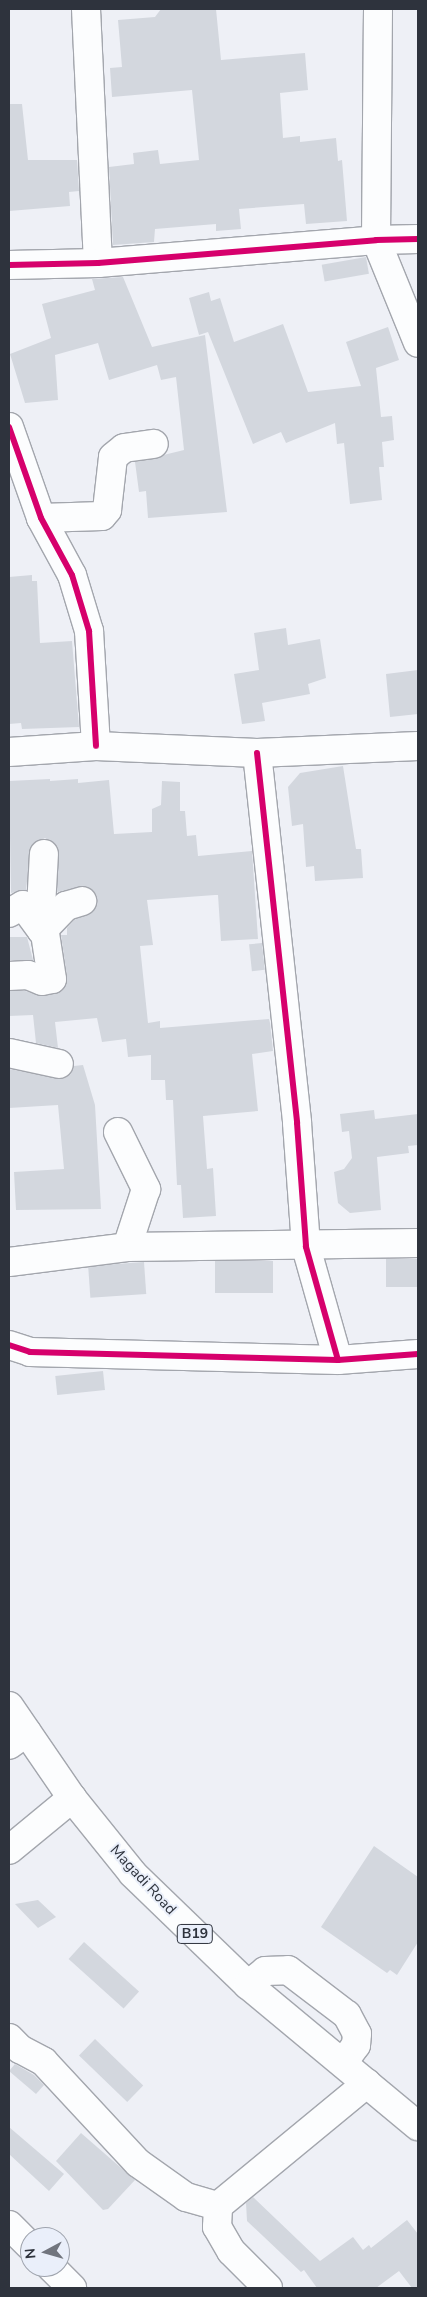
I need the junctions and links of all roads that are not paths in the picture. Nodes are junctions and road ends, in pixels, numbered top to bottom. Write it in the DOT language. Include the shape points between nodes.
graph roads {
  1 [pos="86,9"];
  2 [pos="378,9"];
  3 [pos="418,239"];
  4 [pos="376,240"];
  5 [pos="98,263"];
  6 [pos="9,265"];
  7 [pos="418,342"];
  8 [pos="9,427"];
  9 [pos="154,444"];
  10 [pos="41,518"];
  11 [pos="96,746"];
  12 [pos="418,746"];
  13 [pos="9,752"];
  14 [pos="257,753"];
  15 [pos="44,854"];
  16 [pos="82,901"];
  17 [pos="9,913"];
  18 [pos="42,931"];
  19 [pos="9,976"];
  20 [pos="9,1053"];
  21 [pos="59,1064"];
  22 [pos="118,1132"];
  23 [pos="418,1243"];
  24 [pos="127,1246"];
  25 [pos="306,1247"];
  26 [pos="9,1262"];
  27 [pos="9,1345"];
  28 [pos="418,1354"];
  29 [pos="338,1360"];
  30 [pos="9,1706"];
  31 [pos="18,1738"];
  32 [pos="72,1798"];
  33 [pos="9,1850"];
  34 [pos="248,1985"];
  35 [pos="10,2038"];
  36 [pos="343,2063"];
  37 [pos="367,2083"];
  38 [pos="418,2126"];
  39 [pos="218,2206"];
  40 [pos="9,2225"];
  41 [pos="20,2236"];
  42 [pos="61,2277"];
  43 [pos="72,2288"];
  44 [pos="268,2288"];
  1 -- 5 [label="main road"];
  2 -- 4 [label="main road"];
  3 -- 4 [label="main road"];
  4 -- 5 [label="main road"];
  4 -- 7 [label="main road"];
  5 -- 6 [label="main road"];
  8 -- 10 [label="main road"];
  9 -- 10 [label="main road" via="124,448 113,456 107,510 102,516 95,519"];
  10 -- 11 [label="main road" via="72,575 89,631"];
  11 -- 13 [label="main road"];
  11 -- 14 [label="main road"];
  12 -- 14 [label="main road"];
  14 -- 25 [label="main road" via="297,1123"];
  15 -- 18 [label="main road"];
  16 -- 18 [label="main road" via="66,906"];
  17 -- 18 [label="main road" via="24,905"];
  18 -- 19 [label="main road" via="52,979 42,981 28,975"];
  20 -- 21 [label="main road"];
  22 -- 24 [label="main road" via="146,1189"];
  23 -- 25 [label="main road"];
  24 -- 25 [label="main road"];
  24 -- 26 [label="main road"];
  25 -- 29 [label="main road"];
  27 -- 29 [label="main road" via="30,1352"];
  28 -- 29 [label="main road"];
  30 -- 31 [label="main road, Magadi Road / B19"];
  31 -- 32 [label="main road, Magadi Road / B19"];
  32 -- 33 [label="main road"];
  32 -- 34 [label="main road, Magadi Road / B19" via="133,1874"];
  34 -- 36 [label="main road, Magadi Road / B19"];
  34 -- 36 [label="main road" via="265,1970 288,1970 348,2015 357,2034 356,2045"];
  35 -- 39 [label="main road" via="20,2049 44,2062 138,2163 186,2197"];
  36 -- 37 [label="main road, Magadi Road / B19"];
  37 -- 38 [label="main road, Magadi Road / B19"];
  37 -- 39 [label="main road"];
  39 -- 44 [label="main road" via="218,2227 231,2251"];
  40 -- 41 [label="main road"];
  42 -- 43 [label="main road"];
}
